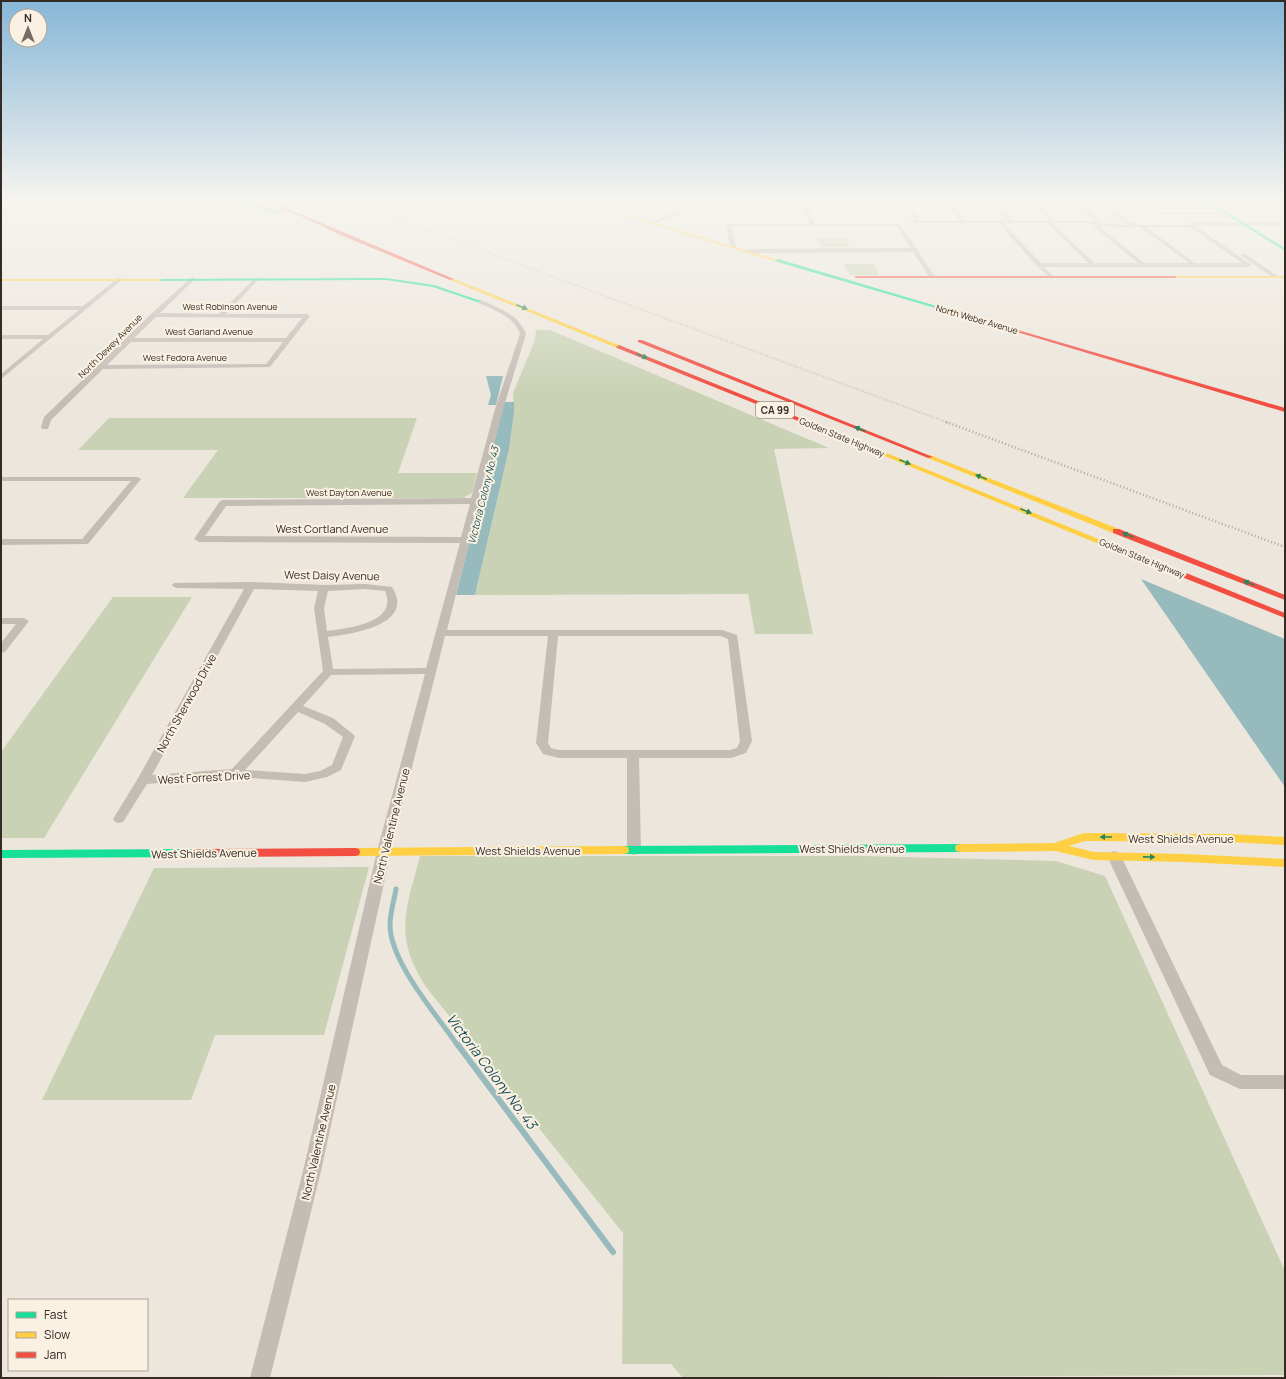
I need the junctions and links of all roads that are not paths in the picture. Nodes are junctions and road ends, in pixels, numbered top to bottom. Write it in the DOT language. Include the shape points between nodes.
graph roads {
  1 [pos="419,265"];
  2 [pos="795,265"];
  3 [pos="924,265"];
  4 [pos="1039,265"];
  5 [pos="1261,265"];
  6 [pos="932,277"];
  7 [pos="1051,277"];
  8 [pos="838,278"];
  9 [pos="1280,278"];
  10 [pos="120,279"];
  11 [pos="192,279"];
  12 [pos="256,279"];
  13 [pos="1,280"];
  14 [pos="479,301"];
  15 [pos="1,308"];
  16 [pos="84,308"];
  17 [pos="153,315"];
  18 [pos="221,315"];
  19 [pos="629,336"];
  20 [pos="1,337"];
  21 [pos="50,337"];
  22 [pos="130,340"];
  23 [pos="288,340"];
  24 [pos="102,367"];
  25 [pos="1,370"];
  26 [pos="10,370"];
  27 [pos="1,377"];
  28 [pos="1285,410"];
  29 [pos="45,427"];
  30 [pos="1,479"];
  31 [pos="474,501"];
  32 [pos="199,539"];
  33 [pos="464,540"];
  34 [pos="1,542"];
  35 [pos="177,585"];
  36 [pos="251,585"];
  37 [pos="324,588"];
  38 [pos="1285,598"];
  39 [pos="1285,616"];
  40 [pos="1,621"];
  41 [pos="441,633"];
  42 [pos="553,633"];
  43 [pos="322,635"];
  44 [pos="1,650"];
  45 [pos="431,671"];
  46 [pos="328,672"];
  47 [pos="296,707"];
  48 [pos="633,754"];
  49 [pos="236,773"];
  50 [pos="143,780"];
  51 [pos="120,820"];
  52 [pos="1285,841"];
  53 [pos="1056,847"];
  54 [pos="634,850"];
  55 [pos="384,851"];
  56 [pos="1,854"];
  57 [pos="1114,856"];
  58 [pos="1284,865"];
  59 [pos="1285,1082"];
  60 [pos="260,1378"];
  1 -- 39 [label="main road, Golden State Highway / CA 99, one-way"];
  2 -- 8 [label="main road, North Weber Avenue"];
  3 -- 6 [label="street"];
  4 -- 7 [label="street"];
  5 -- 9 [label="street"];
  6 -- 7 [label="main road"];
  6 -- 8 [label="main road"];
  7 -- 9 [label="main road"];
  8 -- 28 [label="main road, North Weber Avenue"];
  10 -- 11 [label="main road"];
  10 -- 13 [label="main road"];
  10 -- 16 [label="street"];
  11 -- 12 [label="main road"];
  11 -- 17 [label="street, North Dewey Avenue"];
  12 -- 14 [label="main road" via="415,281 450,289"];
  12 -- 18 [label="street"];
  14 -- 31 [label="street, North Valentine Avenue" via="510,316 523,334 499,408"];
  15 -- 16 [label="street"];
  16 -- 21 [label="street"];
  17 -- 18 [label="street, West Robinson Avenue"];
  17 -- 22 [label="street, North Dewey Avenue"];
  18 -- 23 [label="street, West Robinson Avenue" via="307,316"];
  38 -- 19 [label="main road, Golden State Highway / CA 99, one-way"];
  20 -- 21 [label="street"];
  21 -- 26 [label="street"];
  22 -- 23 [label="street, West Garland Avenue"];
  22 -- 24 [label="street, North Dewey Avenue"];
  23 -- 24 [label="street, West Fedora Avenue" via="268,366"];
  24 -- 29 [label="street, North Dewey Avenue" via="47,419"];
  25 -- 26 [label="street"];
  26 -- 27 [label="street"];
  30 -- 34 [label="street" via="137,479 85,542"];
  31 -- 32 [label="street, West Dayton Avenue" via="224,503"];
  31 -- 33 [label="street, North Valentine Avenue"];
  32 -- 33 [label="street, West Cortland Avenue"];
  33 -- 41 [label="street, North Valentine Avenue"];
  35 -- 36 [label="street, West Daisy Avenue"];
  36 -- 37 [label="street, West Daisy Avenue"];
  36 -- 50 [label="street, North Sherwood Drive"];
  37 -- 43 [label="street" via="319,608"];
  37 -- 43 [label="street, West Daisy Avenue" via="377,586 389,589 393,600 391,610 381,620 363,628"];
  40 -- 44 [label="street" via="24,621"];
  41 -- 42 [label="street"];
  41 -- 45 [label="street, North Valentine Avenue"];
  42 -- 48 [label="street" via="542,742 547,751 559,754"];
  42 -- 48 [label="street" via="722,633 733,637 746,741 742,750 730,754"];
  43 -- 46 [label="street"];
  45 -- 46 [label="street"];
  45 -- 55 [label="street, North Valentine Avenue"];
  46 -- 47 [label="street"];
  47 -- 49 [label="street"];
  47 -- 49 [label="street, West Forrest Drive" via="329,720 349,736 337,767 323,774 305,778"];
  48 -- 54 [label="street"];
  49 -- 50 [label="street, West Forrest Drive"];
  50 -- 51 [label="street, North Sherwood Drive"];
  52 -- 53 [label="main road, West Shields Avenue, one-way" via="1084,837"];
  53 -- 54 [label="main road, West Shields Avenue"];
  53 -- 57 [label="main road, West Shields Avenue" via="1094,856"];
  54 -- 55 [label="main road, West Shields Avenue"];
  55 -- 56 [label="main road, West Shields Avenue"];
  55 -- 60 [label="street, North Valentine Avenue" via="312,1171"];
  57 -- 58 [label="main road, West Shields Avenue, one-way" via="1199,858"];
  57 -- 59 [label="street" via="1216,1070 1240,1082"];
}
